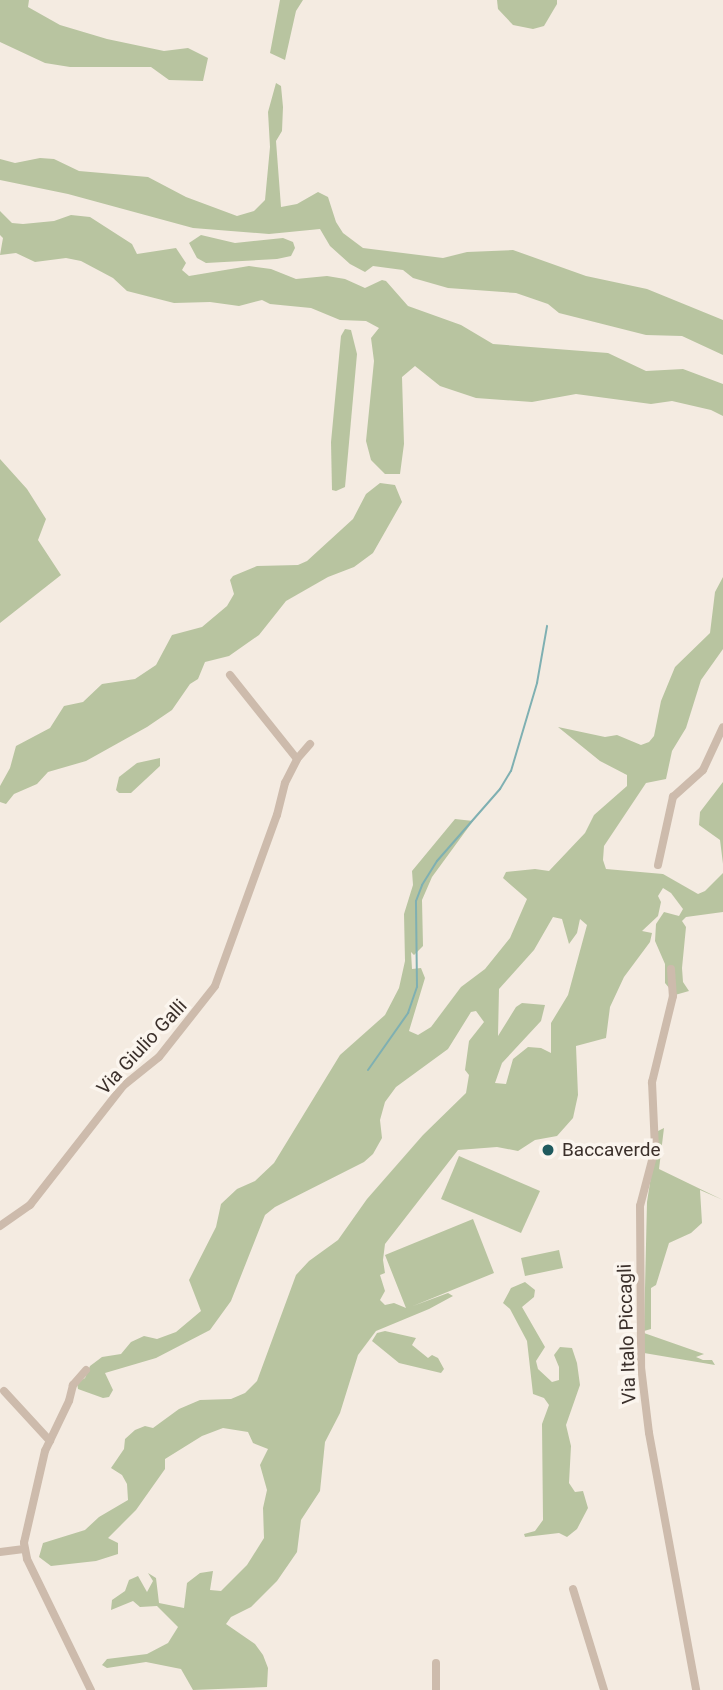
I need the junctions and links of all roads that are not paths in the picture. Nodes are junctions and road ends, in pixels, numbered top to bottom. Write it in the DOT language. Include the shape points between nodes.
graph roads {
  1 [pos="230,675"];
  2 [pos="723,727"];
  3 [pos="310,744"];
  4 [pos="297,759"];
  5 [pos="659,865"];
  6 [pos="671,969"];
  7 [pos="0,1226"];
  8 [pos="86,1370"];
  9 [pos="4,1391"];
  10 [pos="50,1441"];
  11 [pos="24,1549"];
  12 [pos="1,1550"];
  13 [pos="573,1589"];
  14 [pos="436,1663"];
  15 [pos="91,1690"];
  16 [pos="436,1690"];
  17 [pos="604,1690"];
  18 [pos="696,1690"];
  1 -- 4 [label="street"];
  2 -- 5 [label="street" via="703,770 673,797"];
  3 -- 4 [label="street, Via Giulio Galli"];
  4 -- 7 [label="street, Via Giulio Galli" via="215,986 159,1058 123,1086 30,1205"];
  6 -- 18 [label="street, Via Italo Piccagli" via="673,996 652,1082 654,1157 640,1206 641,1367 650,1443"];
  8 -- 10 [label="street" via="73,1385"];
  9 -- 10 [label="street"];
  10 -- 11 [label="street"];
  11 -- 12 [label="street"];
  11 -- 15 [label="street"];
  13 -- 17 [label="street"];
  14 -- 16 [label="street"];
}
